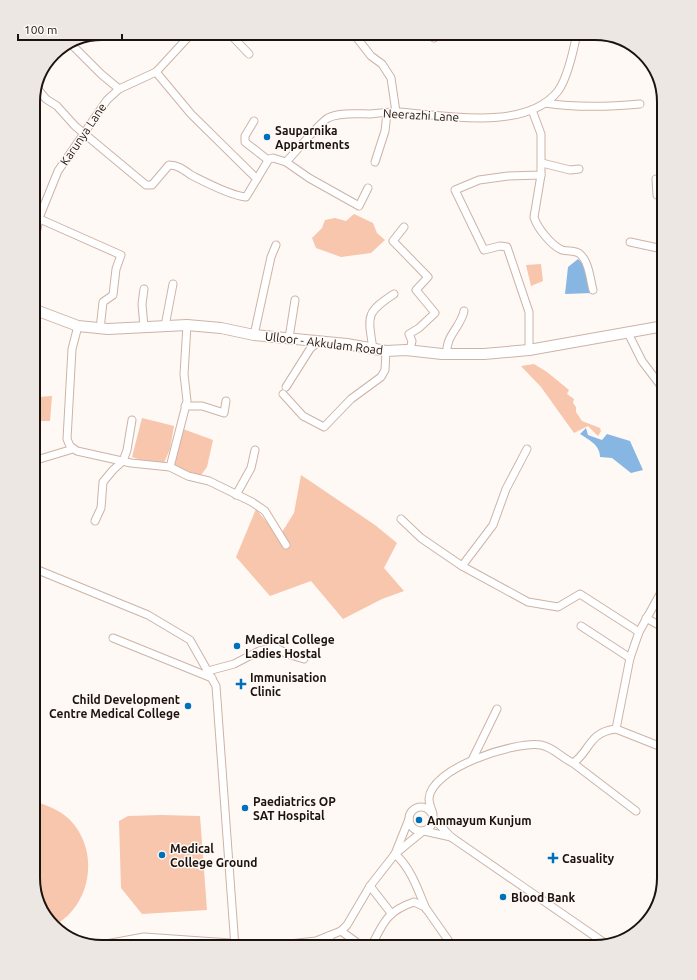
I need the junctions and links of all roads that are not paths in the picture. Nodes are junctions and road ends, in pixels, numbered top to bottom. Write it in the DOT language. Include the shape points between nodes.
graph roads {
  1 [pos="186,40"];
  2 [pos="236,40"];
  3 [pos="359,40"];
  4 [pos="575,40"];
  5 [pos="74,47"];
  6 [pos="249,54"];
  7 [pos="156,72"];
  8 [pos="119,89"];
  9 [pos="41,93"];
  10 [pos="545,103"];
  11 [pos="640,104"];
  12 [pos="532,110"];
  13 [pos="396,112"];
  14 [pos="387,113"];
  15 [pos="254,121"];
  16 [pos="84,132"];
  17 [pos="268,160"];
  18 [pos="286,162"];
  19 [pos="376,162"];
  20 [pos="542,163"];
  21 [pos="580,169"];
  22 [pos="541,175"];
  23 [pos="257,179"];
  24 [pos="656,179"];
  25 [pos="368,188"];
  26 [pos="657,195"];
  27 [pos="40,209"];
  28 [pos="40,219"];
  29 [pos="404,226"];
  30 [pos="630,242"];
  31 [pos="276,245"];
  32 [pos="657,248"];
  33 [pos="173,284"];
  34 [pos="144,289"];
  35 [pos="593,290"];
  36 [pos="394,294"];
  37 [pos="295,300"];
  38 [pos="464,311"];
  39 [pos="40,312"];
  40 [pos="187,325"];
  41 [pos="78,326"];
  42 [pos="165,326"];
  43 [pos="144,327"];
  44 [pos="657,327"];
  45 [pos="100,329"];
  46 [pos="628,333"];
  47 [pos="254,334"];
  48 [pos="289,338"];
  49 [pos="319,341"];
  50 [pos="373,349"];
  51 [pos="410,350"];
  52 [pos="529,350"];
  53 [pos="386,351"];
  54 [pos="447,354"];
  55 [pos="657,381"];
  56 [pos="226,401"];
  57 [pos="185,406"];
  58 [pos="132,420"];
  59 [pos="527,448"];
  60 [pos="73,449"];
  61 [pos="255,450"];
  62 [pos="40,458"];
  63 [pos="123,461"];
  64 [pos="170,467"];
  65 [pos="236,496"];
  66 [pos="401,519"];
  67 [pos="95,521"];
  68 [pos="286,545"];
  69 [pos="462,566"];
  70 [pos="40,571"];
  71 [pos="657,599"];
  72 [pos="646,618"];
  73 [pos="657,624"];
  74 [pos="581,626"];
  75 [pos="639,632"];
  76 [pos="113,638"];
  77 [pos="630,658"];
  78 [pos="304,659"];
  79 [pos="208,671"];
  80 [pos="212,678"];
  81 [pos="498,709"];
  82 [pos="616,729"];
  83 [pos="657,745"];
  84 [pos="472,760"];
  85 [pos="573,762"];
  86 [pos="636,811"];
  87 [pos="434,817"];
  88 [pos="409,819"];
  89 [pos="424,831"];
  90 [pos="451,837"];
  91 [pos="395,854"];
  92 [pos="370,886"];
  93 [pos="426,909"];
  94 [pos="392,913"];
  95 [pos="341,931"];
  96 [pos="329,936"];
  97 [pos="599,939"];
  98 [pos="128,940"];
  99 [pos="166,940"];
  100 [pos="235,940"];
  101 [pos="319,940"];
  102 [pos="330,940"];
  103 [pos="354,940"];
  104 [pos="375,940"];
  105 [pos="448,940"];
  1 -- 7 [label="street, Karunya Lane"];
  2 -- 6 [label="street"];
  3 -- 13 [label="street" via="371,56 382,64 391,78"];
  4 -- 10 [label="street, Neerazhi Lane" via="559,90"];
  5 -- 8 [label="street"];
  7 -- 8 [label="street, Karunya Lane"];
  7 -- 23 [label="street" via="191,114"];
  8 -- 16 [label="street, Karunya Lane" via="107,100"];
  9 -- 16 [label="street"];
  10 -- 11 [label="street" via="608,107"];
  10 -- 12 [label="street, Neerazhi Lane"];
  12 -- 13 [label="street, Neerazhi Lane" via="493,117 462,118"];
  12 -- 20 [label="street" via="541,134"];
  13 -- 14 [label="street, Neerazhi Lane"];
  14 -- 18 [label="street, Neerazhi Lane" via="328,118"];
  14 -- 19 [label="street"];
  15 -- 17 [label="street" via="245,136 245,142"];
  16 -- 23 [label="street" via="146,185 152,185 158,180 169,165 175,165 242,197 246,197"];
  16 -- 27 [label="street, Karunya Lane" via="58,172"];
  17 -- 18 [label="street" via="273,158"];
  17 -- 23 [label="street"];
  18 -- 25 [label="street" via="359,206"];
  20 -- 21 [label="street" via="570,170"];
  20 -- 22 [label="street"];
  22 -- 35 [label="street" via="534,217 536,223 562,250 580,254 585,260"];
  22 -- 52 [label="street" via="479,180 455,190 484,250 507,246 529,312"];
  24 -- 26 [label="street"];
  28 -- 45 [label="street" via="121,256 116,269 113,295 103,302"];
  29 -- 51 [label="street" via="393,241 428,276 416,290 434,313 409,334 412,341"];
  30 -- 32 [label="street"];
  31 -- 47 [label="street"];
  33 -- 42 [label="street"];
  34 -- 43 [label="street"];
  36 -- 50 [label="street" via="377,305 371,313"];
  37 -- 48 [label="street"];
  38 -- 54 [label="street" via="446,345"];
  39 -- 41 [label="main road, Ulloor - Akkulam Road"];
  40 -- 42 [label="main road, Ulloor - Akkulam Road"];
  40 -- 47 [label="main road, Ulloor - Akkulam Road"];
  40 -- 57 [label="street"];
  41 -- 45 [label="main road, Ulloor - Akkulam Road"];
  41 -- 60 [label="street" via="72,349 67,439"];
  42 -- 43 [label="main road, Ulloor - Akkulam Road"];
  43 -- 45 [label="main road, Ulloor - Akkulam Road"];
  44 -- 46 [label="main road, Ulloor - Akkulam Road"];
  46 -- 52 [label="main road, Ulloor - Akkulam Road"];
  46 -- 55 [label="street" via="642,361"];
  47 -- 48 [label="main road, Ulloor - Akkulam Road"];
  48 -- 49 [label="main road, Ulloor - Akkulam Road"];
  49 -- 50 [label="main road, Ulloor - Akkulam Road"];
  49 -- 53 [label="street" via="310,349 284,390 303,416 324,427 351,399 381,377 385,370"];
  50 -- 53 [label="main road, Ulloor - Akkulam Road"];
  51 -- 53 [label="main road, Ulloor - Akkulam Road"];
  51 -- 54 [label="main road, Ulloor - Akkulam Road"];
  52 -- 54 [label="main road, Ulloor - Akkulam Road"];
  56 -- 57 [label="street" via="224,413 202,406"];
  57 -- 64 [label="street"];
  58 -- 63 [label="street"];
  59 -- 69 [label="street" via="506,488 493,526"];
  60 -- 62 [label="street"];
  60 -- 63 [label="street"];
  61 -- 65 [label="street" via="251,468"];
  63 -- 64 [label="street"];
  63 -- 67 [label="street" via="104,482 101,508"];
  64 -- 65 [label="street" via="188,476 209,481"];
  65 -- 68 [label="street" via="265,510"];
  66 -- 69 [label="street" via="421,538"];
  69 -- 75 [label="street" via="528,602 558,607 580,594"];
  70 -- 79 [label="street" via="148,615 184,636 190,640"];
  71 -- 72 [label="street"];
  72 -- 73 [label="street"];
  72 -- 75 [label="street"];
  74 -- 77 [label="street"];
  75 -- 77 [label="street"];
  76 -- 80 [label="street"];
  77 -- 82 [label="street"];
  78 -- 79 [label="street" via="275,647 259,651 234,664"];
  79 -- 80 [label="street"];
  80 -- 100 [label="street" via="216,686"];
  81 -- 84 [label="street"];
  82 -- 83 [label="street"];
  82 -- 85 [label="street" via="607,730 595,738"];
  84 -- 85 [label="street" via="524,745 548,748"];
  84 -- 87 [label="street" via="445,775 433,788 429,799"];
  85 -- 86 [label="street"];
  87 -- 88 [label="street" via="428,808 421,806 414,808"];
  87 -- 89 [label="street" via="429,829"];
  87 -- 90 [label="street"];
  88 -- 89 [label="street" via="414,829"];
  88 -- 91 [label="street"];
  89 -- 90 [label="street"];
  89 -- 91 [label="street"];
  90 -- 97 [label="street"];
  91 -- 92 [label="street"];
  91 -- 93 [label="street" via="407,868"];
  92 -- 94 [label="street"];
  92 -- 95 [label="street"];
  93 -- 94 [label="street" via="414,902 401,906"];
  93 -- 105 [label="street"];
  94 -- 104 [label="street" via="384,921"];
  95 -- 96 [label="street"];
  95 -- 103 [label="street"];
  96 -- 101 [label="street"];
  96 -- 102 [label="street"];
  98 -- 99 [label="street" via="144,937"];
}
